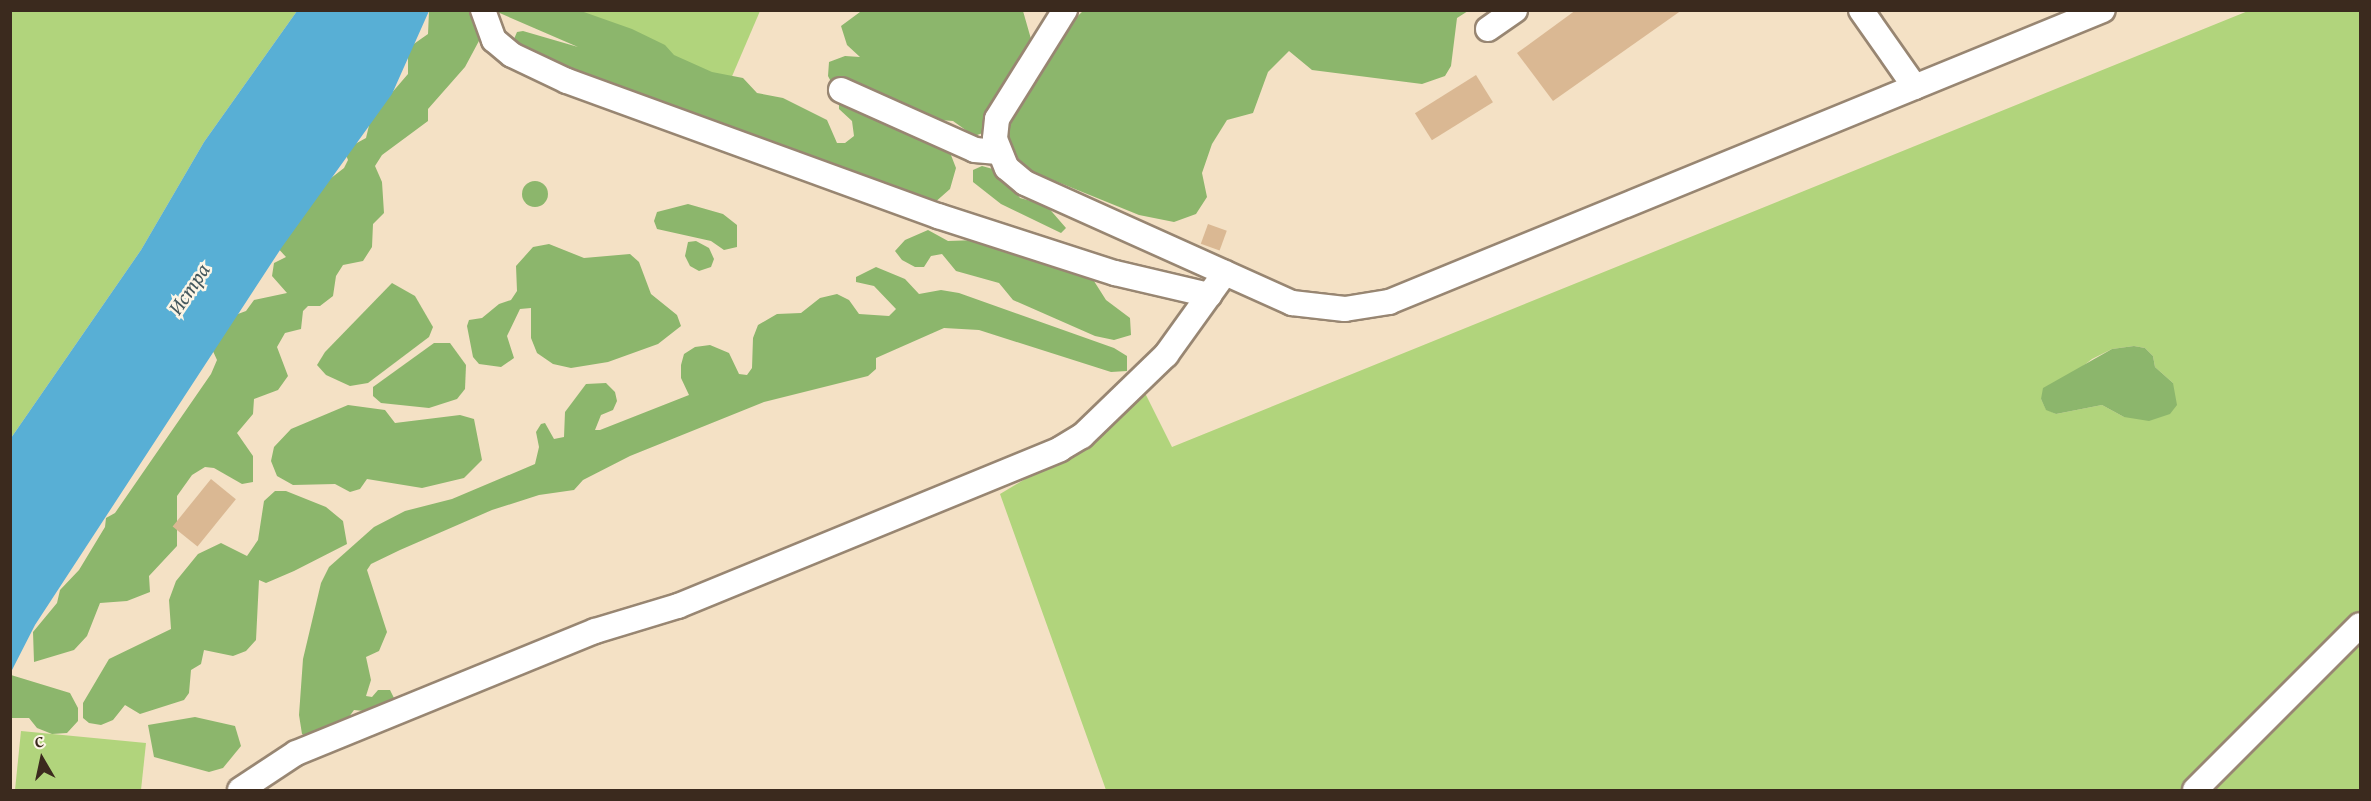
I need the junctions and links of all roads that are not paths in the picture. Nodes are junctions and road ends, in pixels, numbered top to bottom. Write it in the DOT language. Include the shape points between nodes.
graph roads {
  1 [pos="483,10"];
  2 [pos="1065,10"];
  3 [pos="1515,10"];
  4 [pos="1861,10"];
  5 [pos="2103,10"];
  6 [pos="1488,29"];
  7 [pos="1915,87"];
  8 [pos="840,90"];
  9 [pos="998,152"];
  10 [pos="1225,273"];
  11 [pos="1209,296"];
  12 [pos="2361,625"];
  13 [pos="240,790"];
  14 [pos="2195,790"];
  1 -- 11 [label="street" via="494,40 512,55 567,81 938,216 1115,273"];
  2 -- 9 [label="street" via="997,119"];
  3 -- 6 [label="street"];
  4 -- 7 [label="street"];
  5 -- 7 [label="street"];
  7 -- 10 [label="street" via="1389,302 1345,309 1320,308 1292,303"];
  8 -- 9 [label="street" via="975,150"];
  9 -- 10 [label="street" via="1007,168 1024,183"];
  10 -- 11 [label="street"];
  11 -- 13 [label="street" via="1166,355 1082,436 1060,449 678,606 595,631 296,753"];
  12 -- 14 [label="street"];
}
